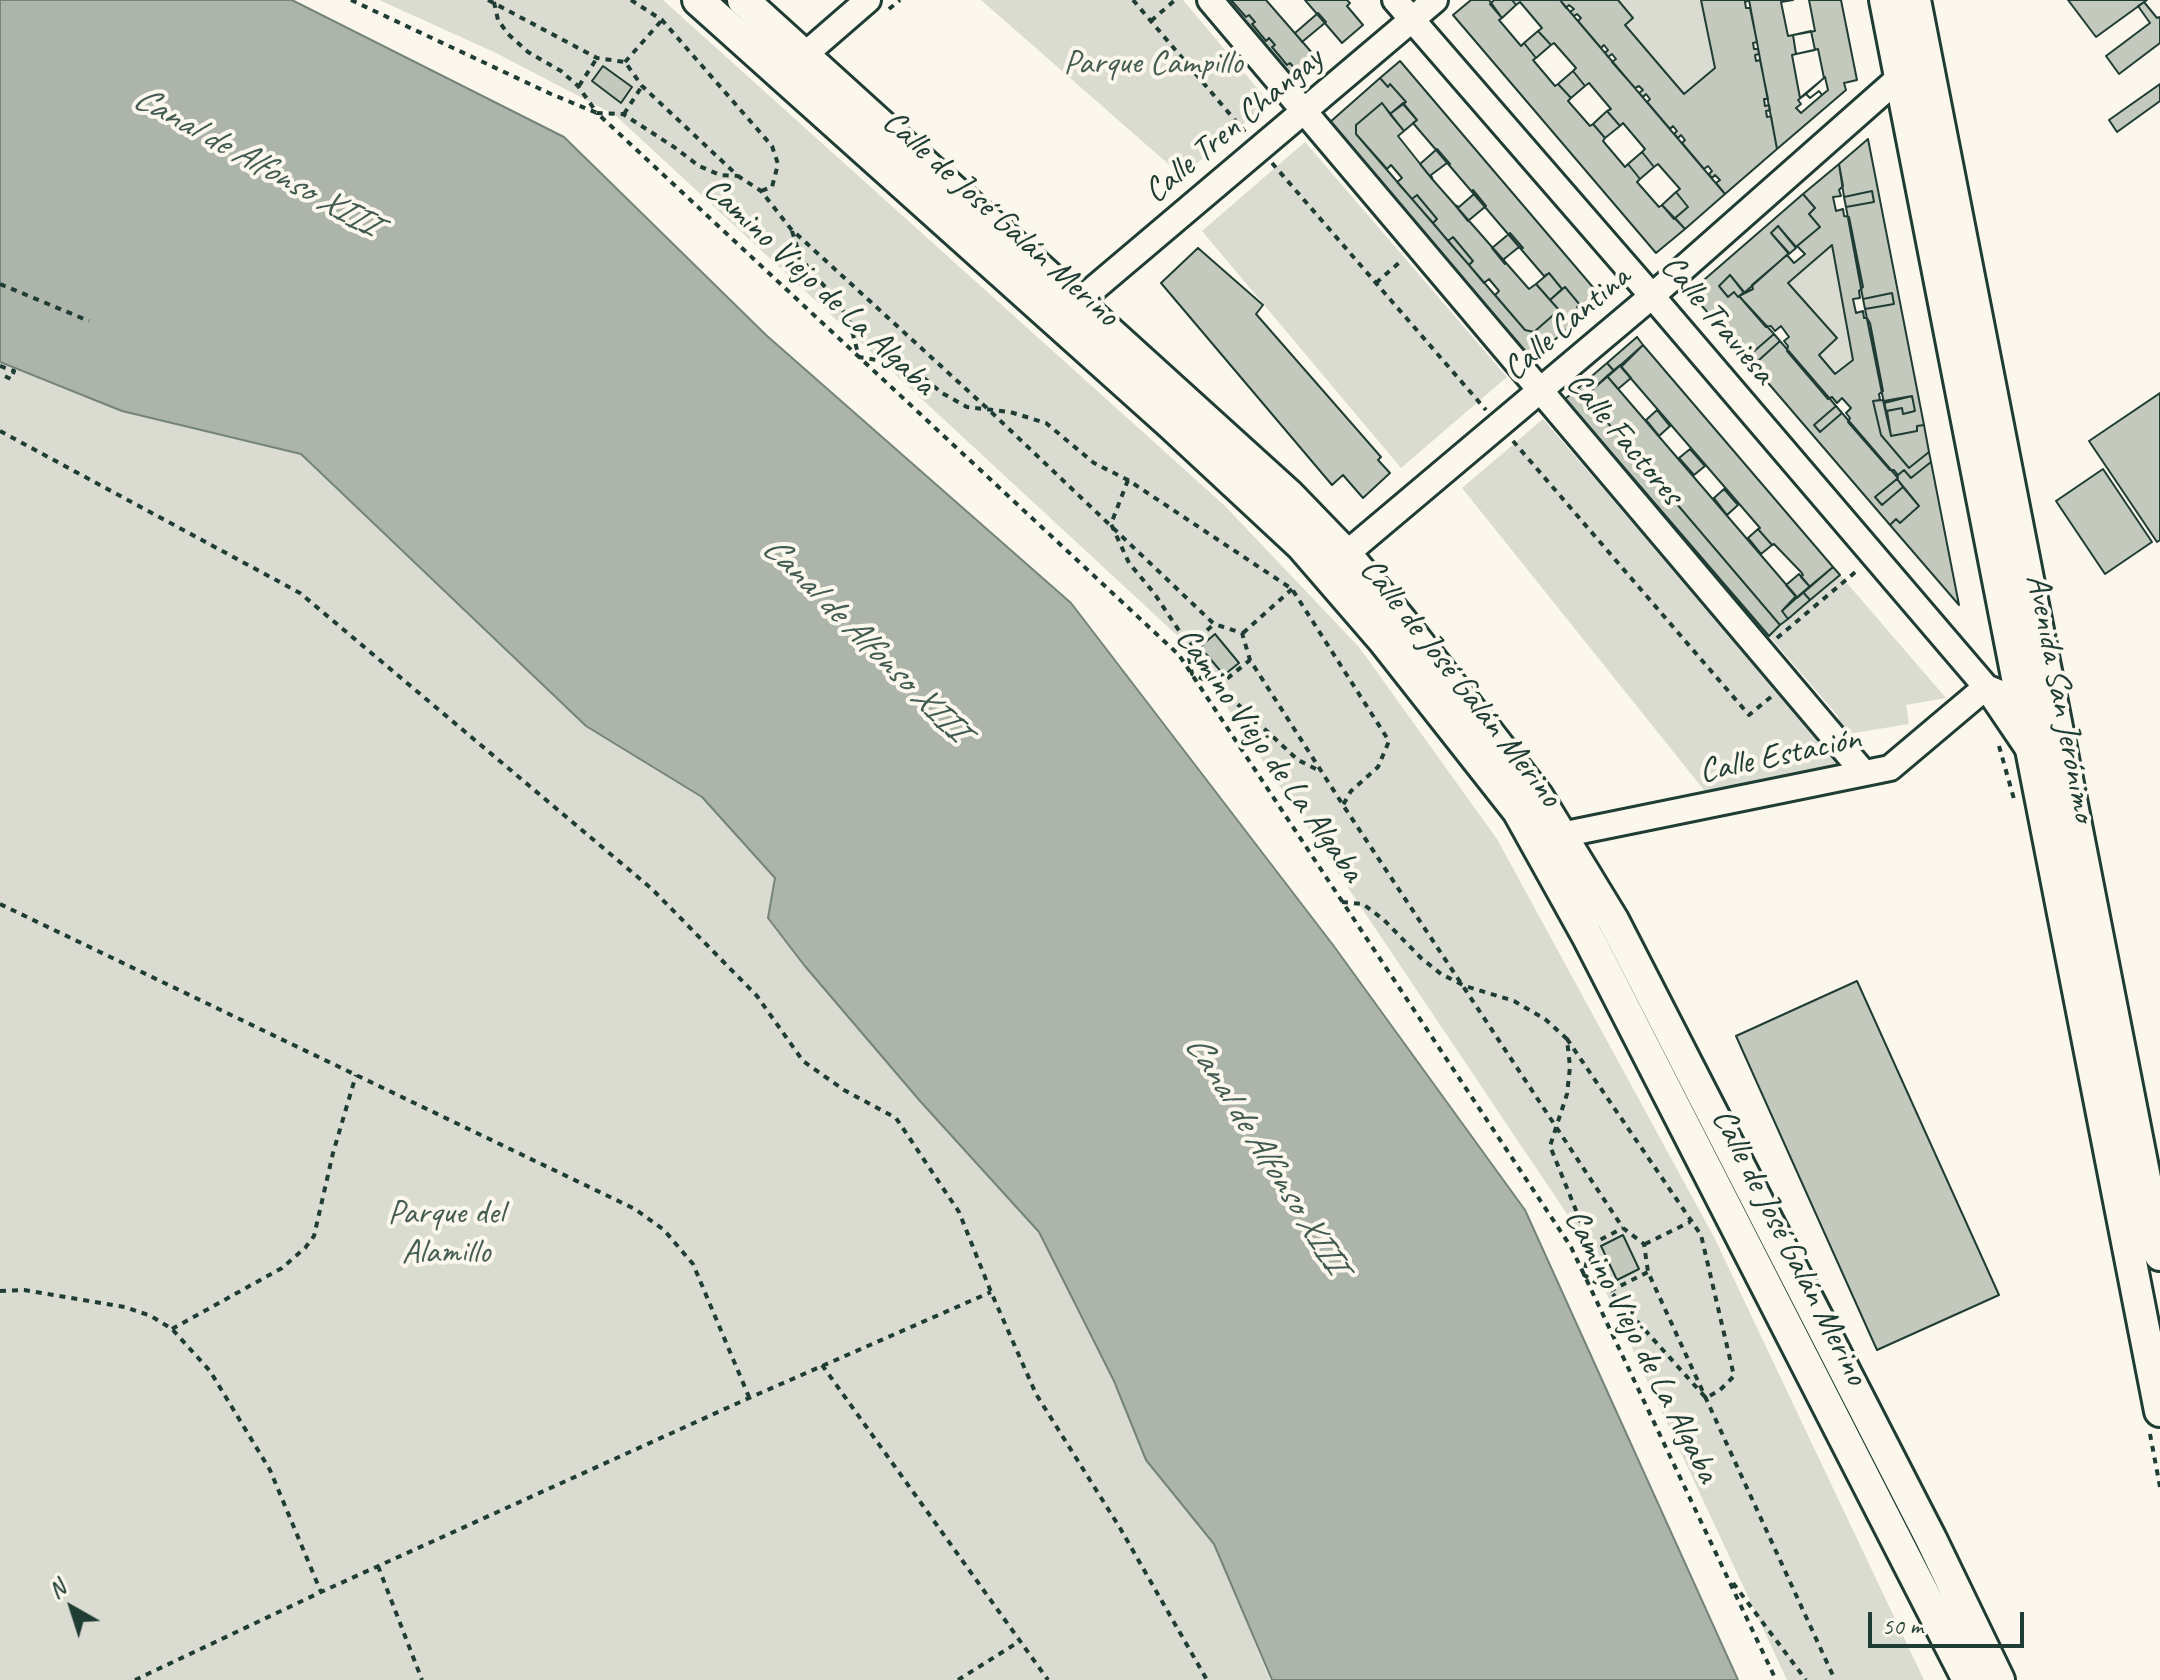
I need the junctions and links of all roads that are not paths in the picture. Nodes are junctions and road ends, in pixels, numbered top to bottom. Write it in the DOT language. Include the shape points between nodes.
graph roads {
  1 [pos="698,0"];
  2 [pos="743,0"];
  3 [pos="868,0"];
  4 [pos="1210,0"];
  5 [pos="1395,0"];
  6 [pos="1435,0"];
  7 [pos="1885,0"];
  8 [pos="1915,0"];
  9 [pos="1412,20"];
  10 [pos="793,65"];
  11 [pos="1900,77"];
  12 [pos="1304,111"];
  13 [pos="1652,296"];
  14 [pos="1077,303"];
  15 [pos="1540,392"];
  16 [pos="1346,554"];
  17 [pos="2046,671"];
  18 [pos="1986,687"];
  19 [pos="2020,690"];
  20 [pos="2032,755"];
  21 [pos="1864,773"];
  22 [pos="1561,835"];
  23 [pos="2155,1197"];
  24 [pos="2160,1255"];
  25 [pos="2160,1411"];
  26 [pos="1968,1680"];
  27 [pos="1999,1680"];
  1 -- 10 [label="main road, Calle de José Galán Merino"];
  2 -- 10 [label="main road, Calle de José Galán Merino"];
  3 -- 10 [label="street"];
  4 -- 12 [label="street, Calle Factores"];
  5 -- 9 [label="street, Calle Traviesa"];
  6 -- 9 [label="street, Calle Tren Changay"];
  7 -- 11 [label="main road, Avenida San Jerónimo"];
  8 -- 17 [label="main road, Avenida San Jerónimo"];
  9 -- 12 [label="street, Calle Tren Changay"];
  9 -- 13 [label="street, Calle Traviesa"];
  10 -- 14 [label="main road, Calle de José Galán Merino"];
  10 -- 26 [label="main road, Calle de José Galán Merino" via="1301,545 1518,811 1588,937"];
  11 -- 13 [label="street, Calle Cantina"];
  11 -- 19 [label="main road, Avenida San Jerónimo"];
  12 -- 14 [label="street, Calle Tren Changay"];
  12 -- 15 [label="street, Calle Factores"];
  13 -- 15 [label="street, Calle Cantina"];
  13 -- 18 [label="street, Calle Traviesa"];
  14 -- 16 [label="main road, Calle de José Galán Merino" via="1288,494"];
  15 -- 16 [label="street, Calle Cantina"];
  15 -- 21 [label="street, Calle Factores"];
  16 -- 22 [label="main road, Calle de José Galán Merino" via="1538,797"];
  17 -- 19 [label="street"];
  17 -- 23 [label="main road, Avenida San Jerónimo"];
  18 -- 19 [label="street" via="2002,693"];
  18 -- 20 [label="street, Calle Traviesa"];
  18 -- 21 [label="street, Calle Estación" via="1890,768"];
  19 -- 20 [label="main road, Avenida San Jerónimo"];
  20 -- 25 [label="main road, Avenida San Jerónimo"];
  21 -- 22 [label="street, Calle Estación"];
  22 -- 27 [label="main road, Calle de José Galán Merino" via="1613,920"];
  23 -- 24 [label="main road, Avenida San Jerónimo"];
}
